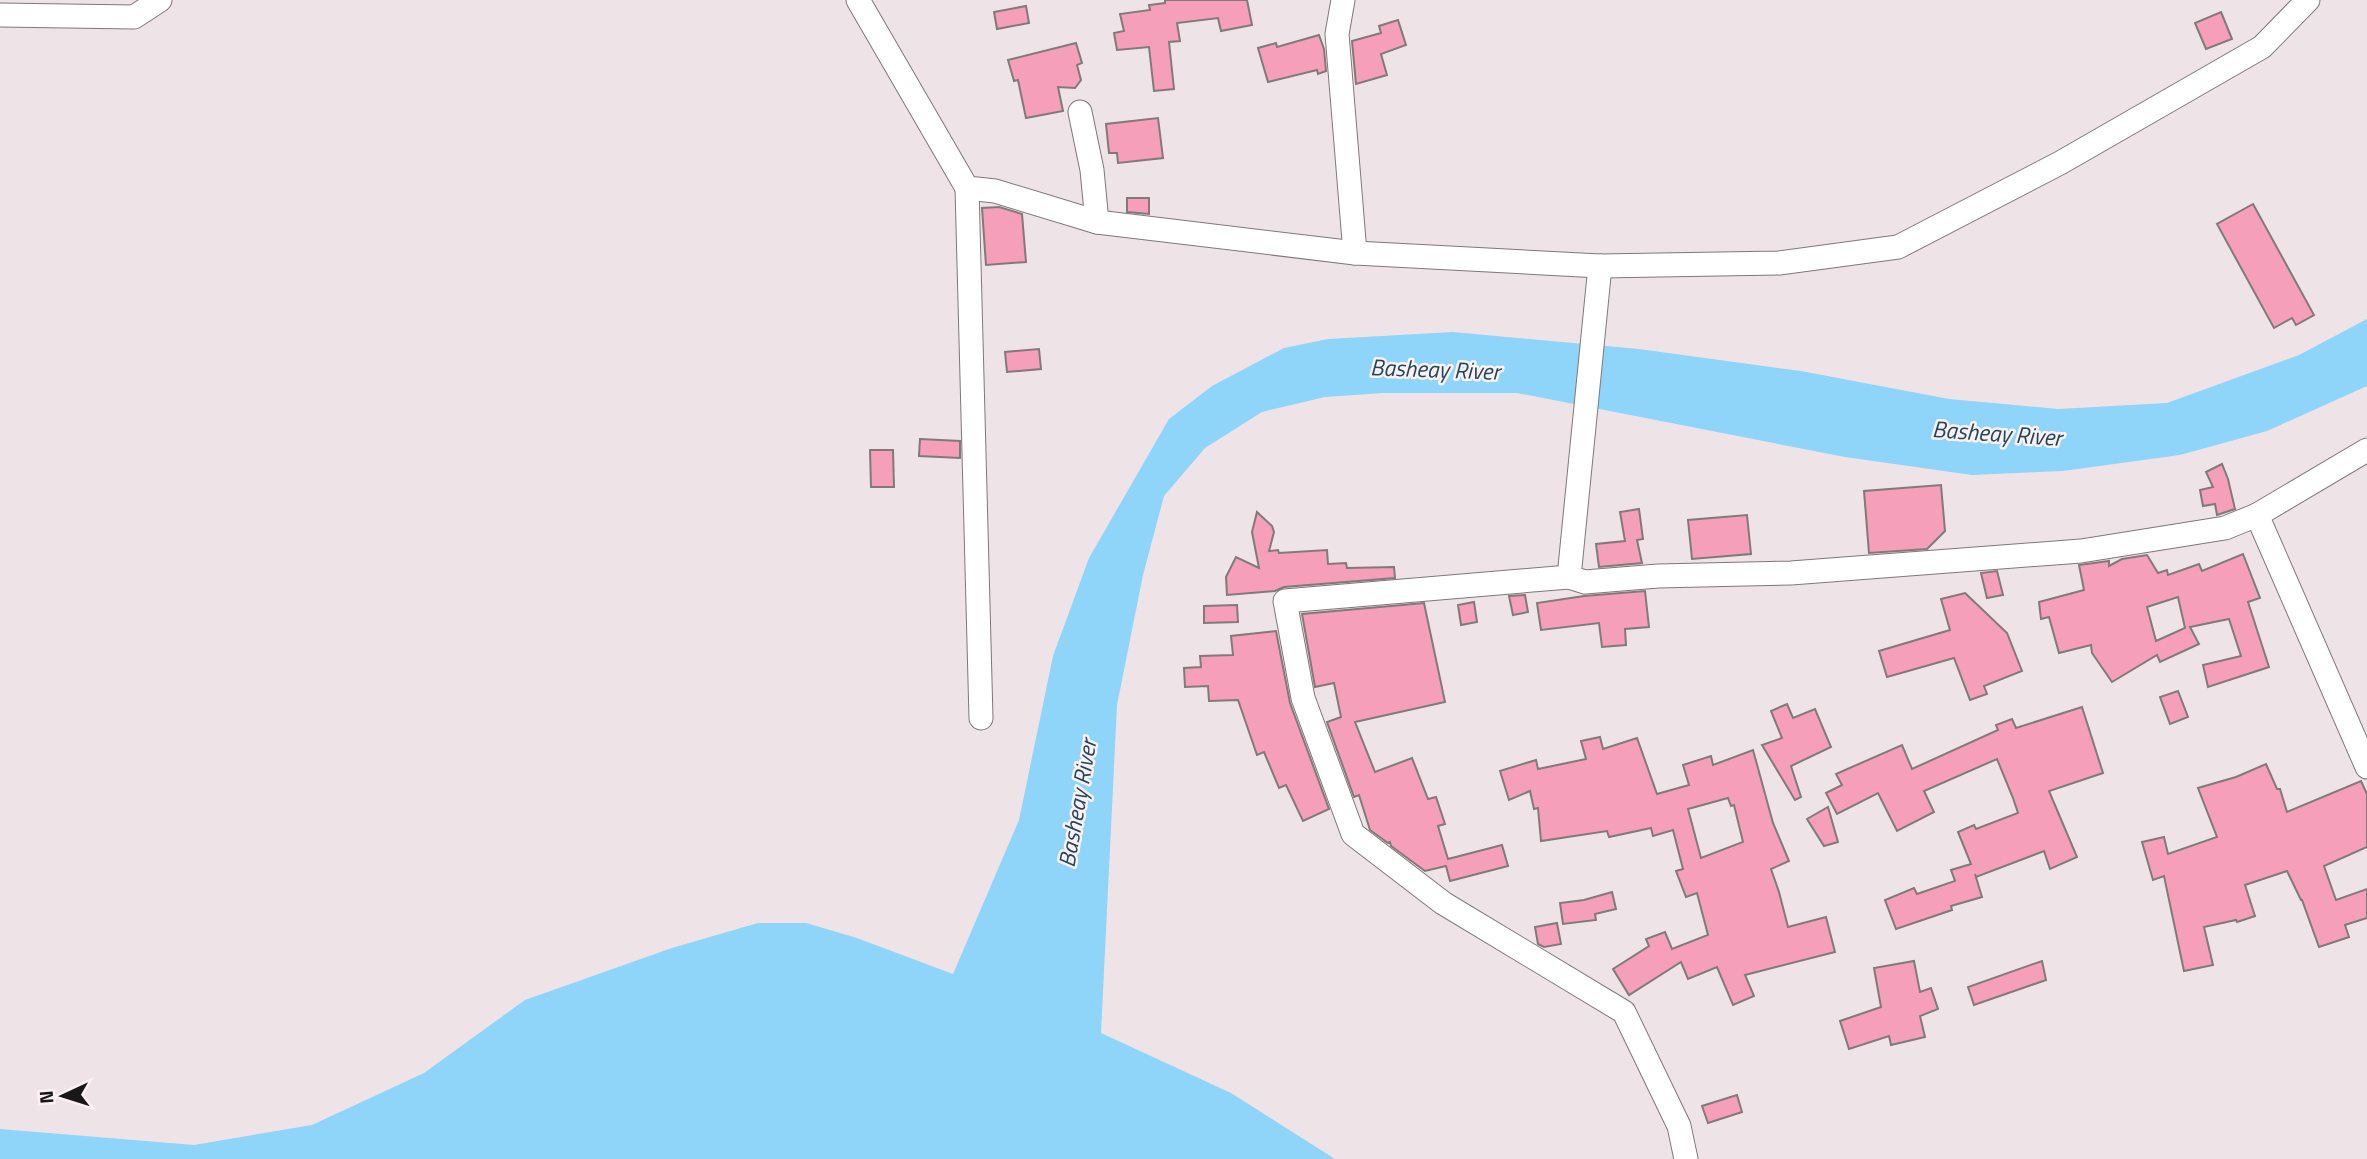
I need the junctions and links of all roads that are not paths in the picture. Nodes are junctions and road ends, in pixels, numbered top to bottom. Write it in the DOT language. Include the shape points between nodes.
graph roads {
  1 [pos="160,0"];
  2 [pos="858,0"];
  3 [pos="1343,0"];
  4 [pos="2308,0"];
  5 [pos="0,15"];
  6 [pos="1080,112"];
  7 [pos="967,188"];
  8 [pos="1097,222"];
  9 [pos="1355,253"];
  10 [pos="1600,266"];
  11 [pos="2367,450"];
  12 [pos="2257,516"];
  13 [pos="1569,577"];
  14 [pos="981,718"];
  15 [pos="2367,767"];
  16 [pos="1686,1159"];
  1 -- 5 [label="street" via="134,17"];
  2 -- 7 [label="street"];
  3 -- 9 [label="street" via="1337,34"];
  4 -- 10 [label="street" via="2262,47 2060,163 1898,247 1779,263"];
  6 -- 8 [label="street"];
  7 -- 8 [label="street" via="995,191"];
  7 -- 14 [label="street"];
  8 -- 9 [label="street"];
  9 -- 10 [label="street"];
  10 -- 13 [label="street"];
  11 -- 12 [label="street"];
  12 -- 13 [label="street" via="2225,528 2081,551 1791,573 1585,582"];
  12 -- 15 [label="street"];
  13 -- 16 [label="street" via="1285,601 1303,698 1353,834 1443,903 1624,1012 1679,1126"];
}
